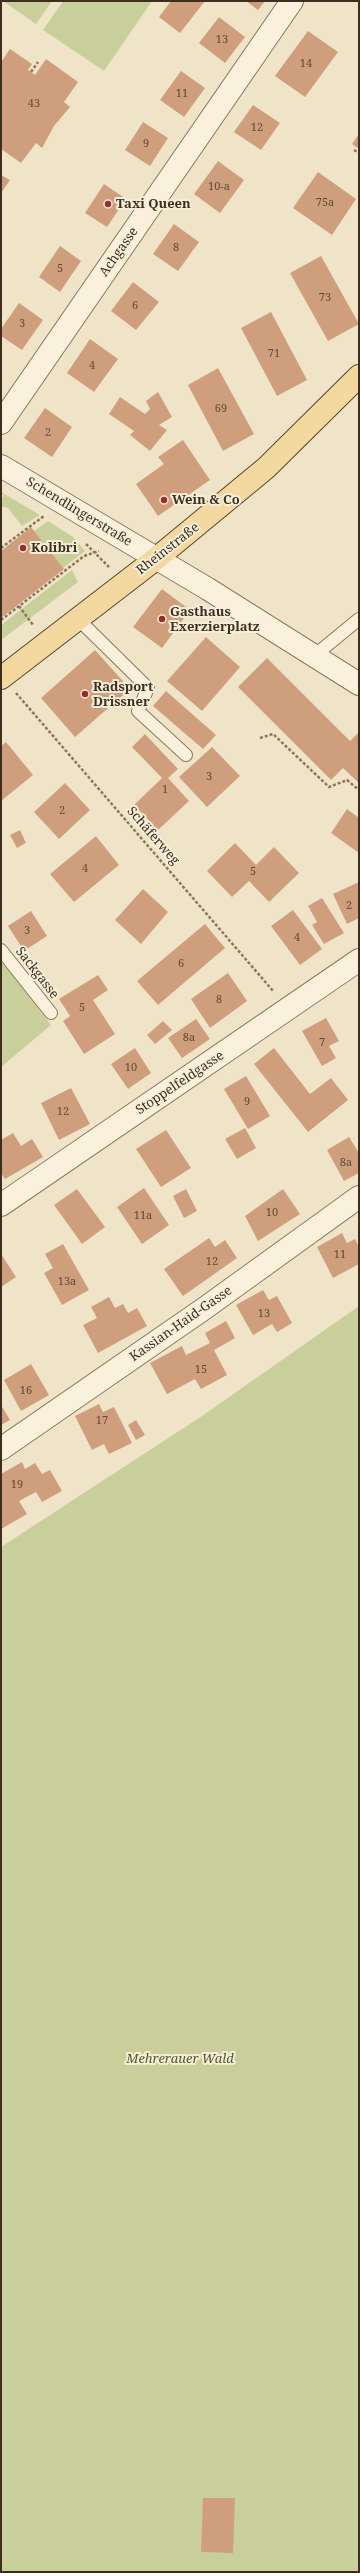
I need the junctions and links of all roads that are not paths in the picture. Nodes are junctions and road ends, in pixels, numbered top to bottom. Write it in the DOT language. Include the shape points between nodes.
graph roads {
  1 [pos="292,1"];
  2 [pos="359,376"];
  3 [pos="1,423"];
  4 [pos="1,466"];
  5 [pos="157,558"];
  6 [pos="78,619"];
  7 [pos="359,619"];
  8 [pos="314,656"];
  9 [pos="1,677"];
  10 [pos="359,684"];
  11 [pos="186,755"];
  12 [pos="1,950"];
  13 [pos="359,960"];
  14 [pos="51,1013"];
  15 [pos="359,1197"];
  16 [pos="1,1205"];
  17 [pos="1,1449"];
  1 -- 3 [label="street, Achgasse"];
  2 -- 5 [label="main road, Rheinstraße" via="266,468"];
  4 -- 5 [label="street, Schendlingerstraße"];
  5 -- 6 [label="main road, Rheinstraße"];
  5 -- 8 [label="street, Schendlingerstraße"];
  6 -- 9 [label="main road, Rheinstraße"];
  6 -- 11 [label="lane" via="148,688 138,711"];
  7 -- 8 [label="lane"];
  8 -- 10 [label="street, Schendlingerstraße"];
  12 -- 14 [label="lane, Sackgasse"];
  13 -- 16 [label="street, Stoppelfeldgasse"];
  15 -- 17 [label="street, Kassian-Haid-Gasse" via="205,1308"];
}
